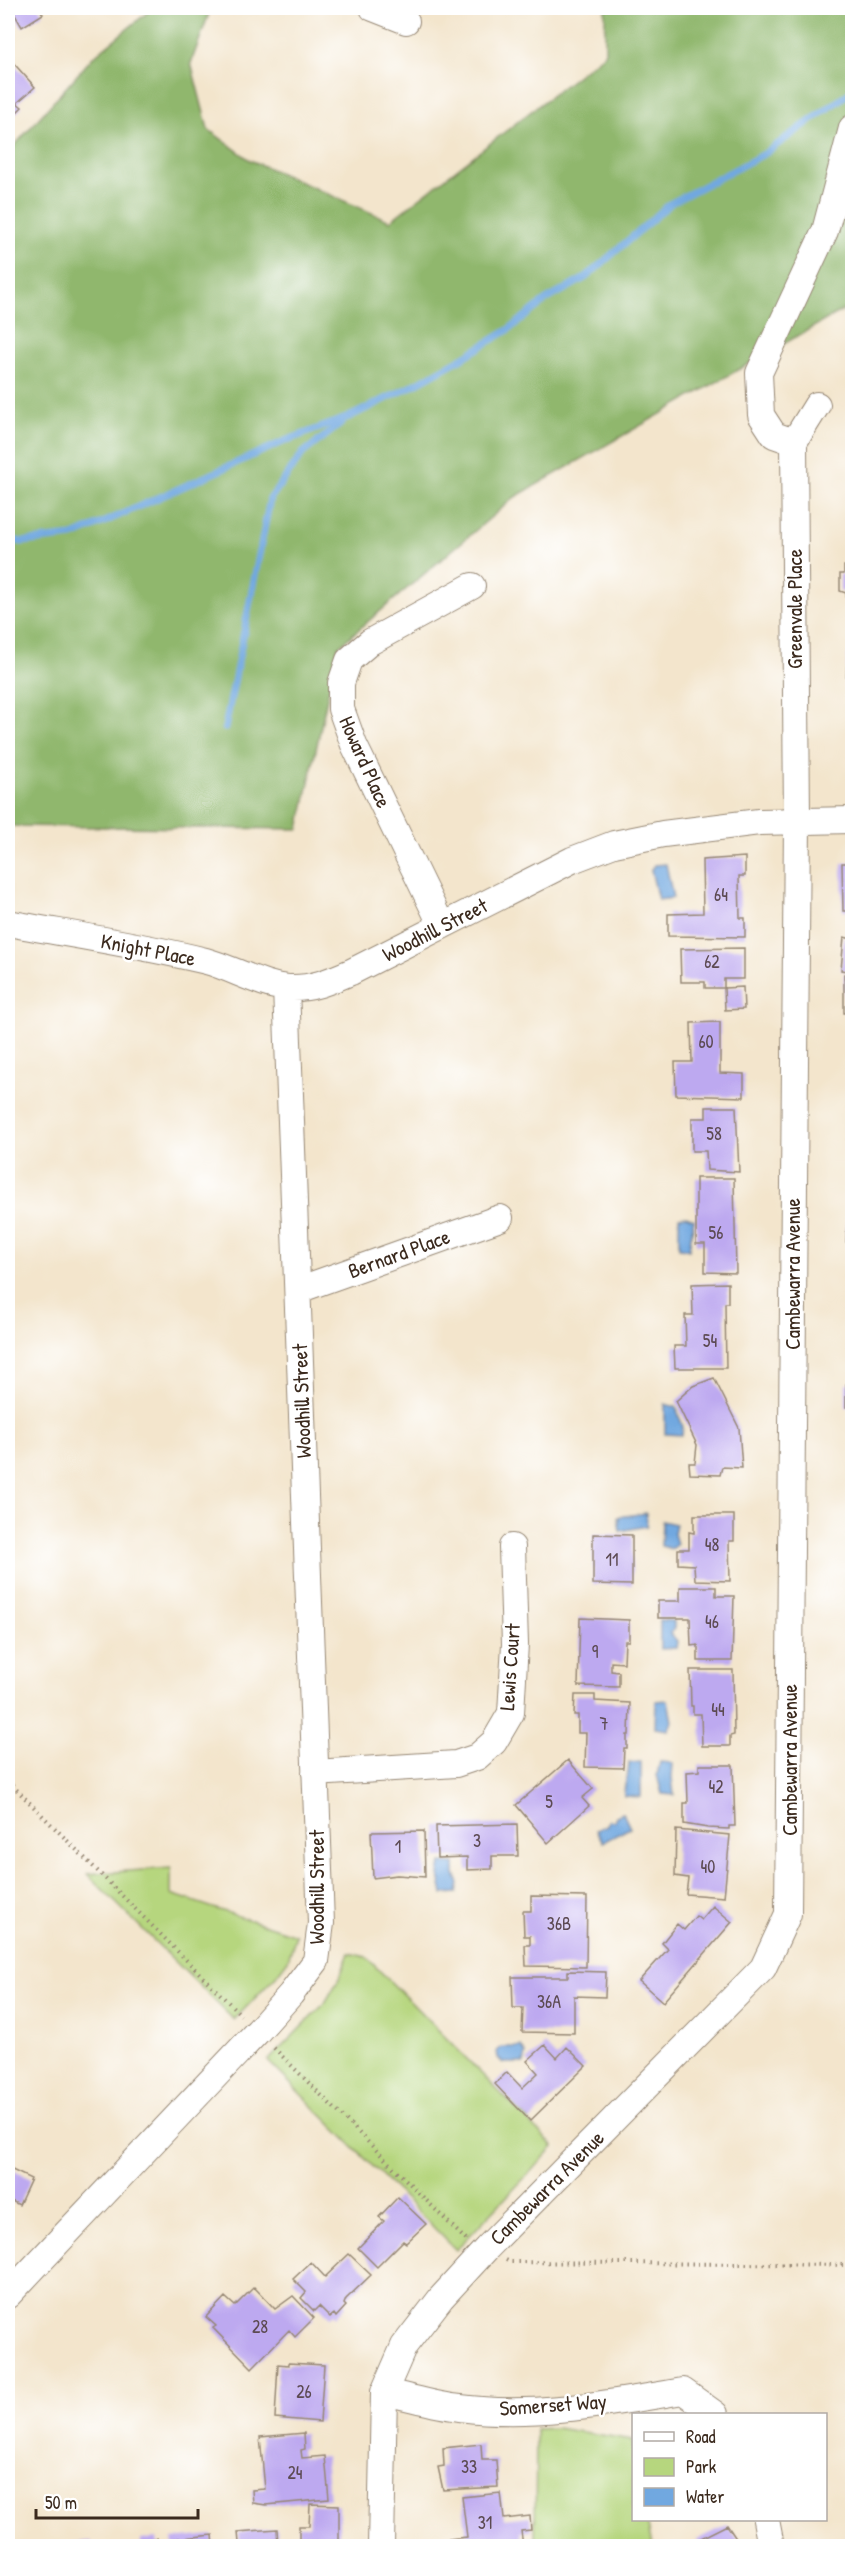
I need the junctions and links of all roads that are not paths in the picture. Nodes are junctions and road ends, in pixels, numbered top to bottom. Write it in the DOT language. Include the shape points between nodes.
graph roads {
  1 [pos="373,8"];
  2 [pos="406,21"];
  3 [pos="852,128"];
  4 [pos="817,405"];
  5 [pos="794,442"];
  6 [pos="472,586"];
  7 [pos="797,820"];
  8 [pos="852,820"];
  9 [pos="8,922"];
  10 [pos="442,926"];
  11 [pos="286,988"];
  12 [pos="500,1218"];
  13 [pos="298,1290"];
  14 [pos="512,1547"];
  15 [pos="315,1773"];
  16 [pos="8,2295"];
  17 [pos="384,2392"];
  18 [pos="712,2413"];
  19 [pos="766,2521"];
  20 [pos="381,2547"];
  21 [pos="771,2547"];
  1 -- 2 [label="street"];
  3 -- 5 [label="street" via="825,231 759,374 761,415 774,435"];
  4 -- 5 [label="street"];
  5 -- 7 [label="street, Greenvale Place"];
  6 -- 10 [label="street, Howard Place" via="370,642 349,660 341,684 341,709 354,745"];
  7 -- 8 [label="street, Woodhill Street"];
  7 -- 10 [label="street, Woodhill Street" via="718,827 614,844 572,860"];
  7 -- 17 [label="street, Cambewarra Avenue" via="788,1914 763,1968 441,2298 404,2346"];
  9 -- 11 [label="street, Knight Place" via="178,954"];
  10 -- 11 [label="street, Woodhill Street" via="323,984"];
  11 -- 13 [label="street, Woodhill Street"];
  12 -- 13 [label="street, Bernard Place"];
  13 -- 15 [label="street, Woodhill Street"];
  14 -- 15 [label="street, Lewis Court" via="515,1644 511,1713 494,1742 477,1757 456,1764"];
  15 -- 16 [label="street, Woodhill Street" via="321,1923 316,1961 258,2031"];
  17 -- 18 [label="street, Somerset Way" via="460,2408 516,2411 683,2391"];
  17 -- 20 [label="street, Cambewarra Avenue"];
  19 -- 21 [label="street"];
}
